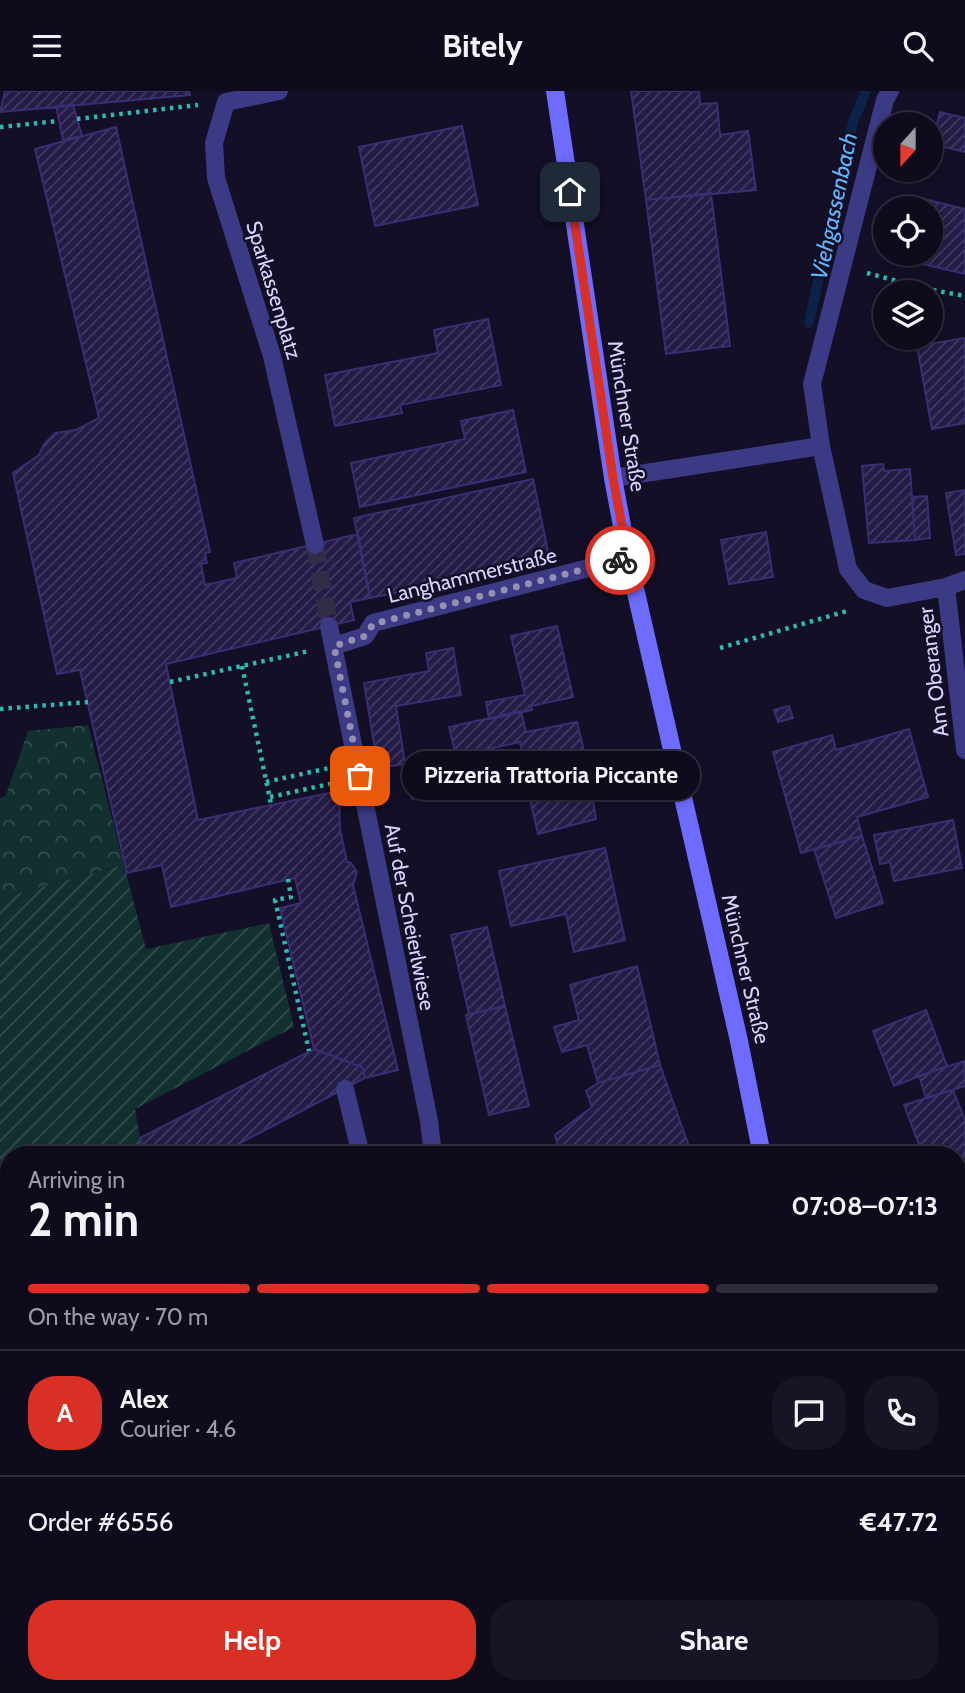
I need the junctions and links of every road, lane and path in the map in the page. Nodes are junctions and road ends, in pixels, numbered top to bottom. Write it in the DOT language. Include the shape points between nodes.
graph roads {
  1 [pos="279,91"];
  2 [pos="555,91"];
  3 [pos="890,91"];
  4 [pos="234,98"];
  5 [pos="77,118"];
  6 [pos="58,121"];
  7 [pos="0,127"];
  8 [pos="843,266"];
  9 [pos="965,296"];
  10 [pos="821,446"];
  11 [pos="613,478"];
  12 [pos="314,545"];
  13 [pos="628,558"];
  14 [pos="965,580"];
  15 [pos="946,587"];
  16 [pos="864,590"];
  17 [pos="328,625"];
  18 [pos="334,646"];
  19 [pos="720,648"];
  20 [pos="242,666"];
  21 [pos="170,682"];
  22 [pos="88,702"];
  23 [pos="0,709"];
  24 [pos="965,750"];
  25 [pos="320,770"];
  26 [pos="342,781"];
  27 [pos="266,782"];
  28 [pos="270,797"];
  29 [pos="271,804"];
  30 [pos="288,879"];
  31 [pos="310,1051"];
  32 [pos="345,1089"];
  33 [pos="359,1146"];
  34 [pos="432,1146"];
  35 [pos="760,1146"];
  1 -- 4 [label="street"];
  2 -- 11 [label="main road, Münchner Straße"];
  3 -- 8 [label="street"];
  4 -- 5 [label="path"];
  4 -- 12 [label="street, Sparkassenplatz" via="214,143 216,178 272,356"];
  6 -- 7 [label="path"];
  8 -- 9 [label="path"];
  8 -- 10 [label="street" via="812,384"];
  10 -- 11 [label="street"];
  10 -- 16 [label="street" via="848,569"];
  11 -- 13 [label="main road, Münchner Straße"];
  13 -- 18 [label="street, Langhammerstraße" via="373,624 365,636"];
  13 -- 35 [label="main road, Münchner Straße"];
  14 -- 15 [label="street"];
  15 -- 16 [label="street" via="887,598"];
  15 -- 24 [label="street, Am Oberanger"];
  16 -- 19 [label="path" via="852,609"];
  17 -- 18 [label="street"];
  18 -- 20 [label="path"];
  18 -- 34 [label="street, Auf der Scheierlwiese"];
  20 -- 21 [label="path"];
  20 -- 27 [label="path"];
  22 -- 23 [label="path"];
  25 -- 27 [label="path"];
  26 -- 28 [label="path"];
  27 -- 28 [label="path"];
  28 -- 29 [label="path"];
  30 -- 31 [label="path" via="291,897 275,900"];
  32 -- 33 [label="street"];
}
